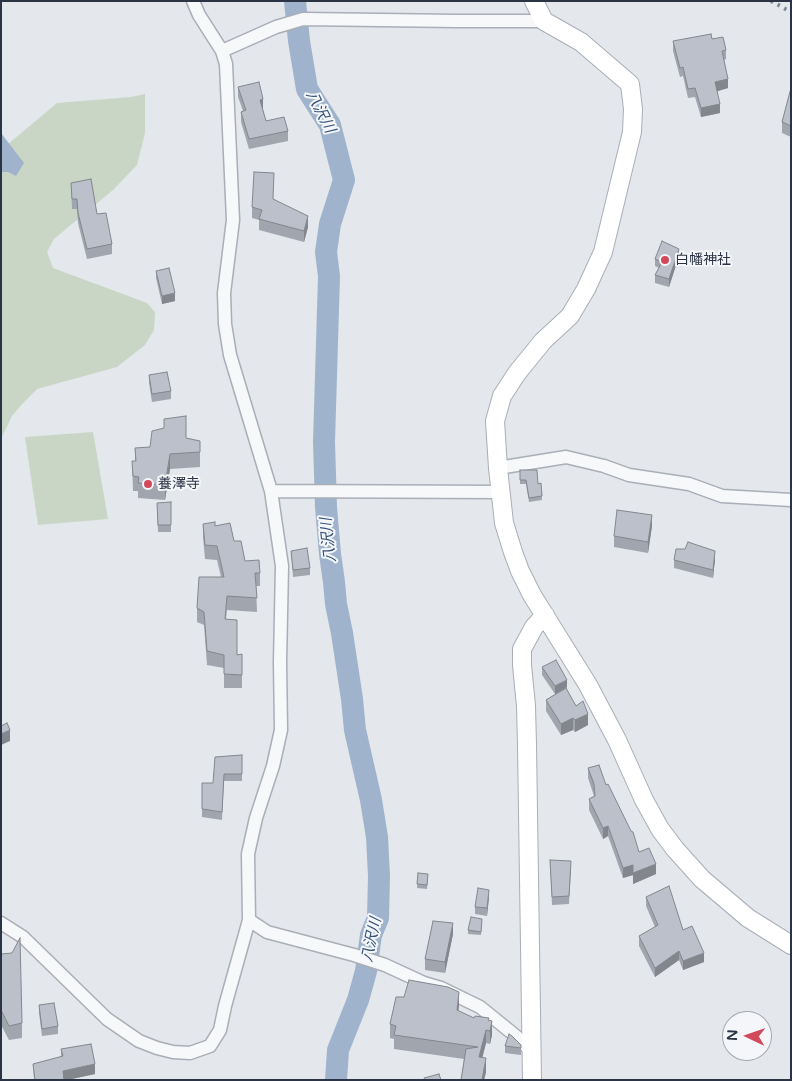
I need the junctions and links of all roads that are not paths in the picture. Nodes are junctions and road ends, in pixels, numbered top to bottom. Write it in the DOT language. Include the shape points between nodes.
graph roads {
  1 [pos="193,1"];
  2 [pos="534,1"];
  3 [pos="544,21"];
  4 [pos="222,51"];
  5 [pos="498,468"];
  6 [pos="271,491"];
  7 [pos="500,492"];
  8 [pos="791,500"];
  9 [pos="545,615"];
  10 [pos="249,920"];
  11 [pos="1,923"];
  12 [pos="791,945"];
  13 [pos="531,1051"];
  14 [pos="532,1080"];
  1 -- 4 [label="street"];
  2 -- 3 [label="street"];
  3 -- 4 [label="street" via="303,19"];
  3 -- 5 [label="street" via="581,42 630,84 632,132 602,252 586,289 570,316 544,341 502,396 495,421"];
  4 -- 6 [label="street" via="229,110 233,220 224,293 225,324 230,354"];
  5 -- 7 [label="street"];
  5 -- 8 [label="street" via="566,457 629,475 689,484 722,496"];
  6 -- 7 [label="street"];
  6 -- 10 [label="street" via="282,566 281,730 248,854"];
  7 -- 9 [label="street" via="504,523 513,552 532,595"];
  9 -- 12 [label="street" via="592,692 660,829 713,890 748,918"];
  9 -- 13 [label="street" via="522,649 527,745"];
  10 -- 11 [label="street" via="220,1030 210,1046 190,1053 157,1048 123,1030 23,937"];
  10 -- 13 [label="street" via="267,932 354,955 441,988 480,1007 518,1036"];
  13 -- 14 [label="street"];
}
